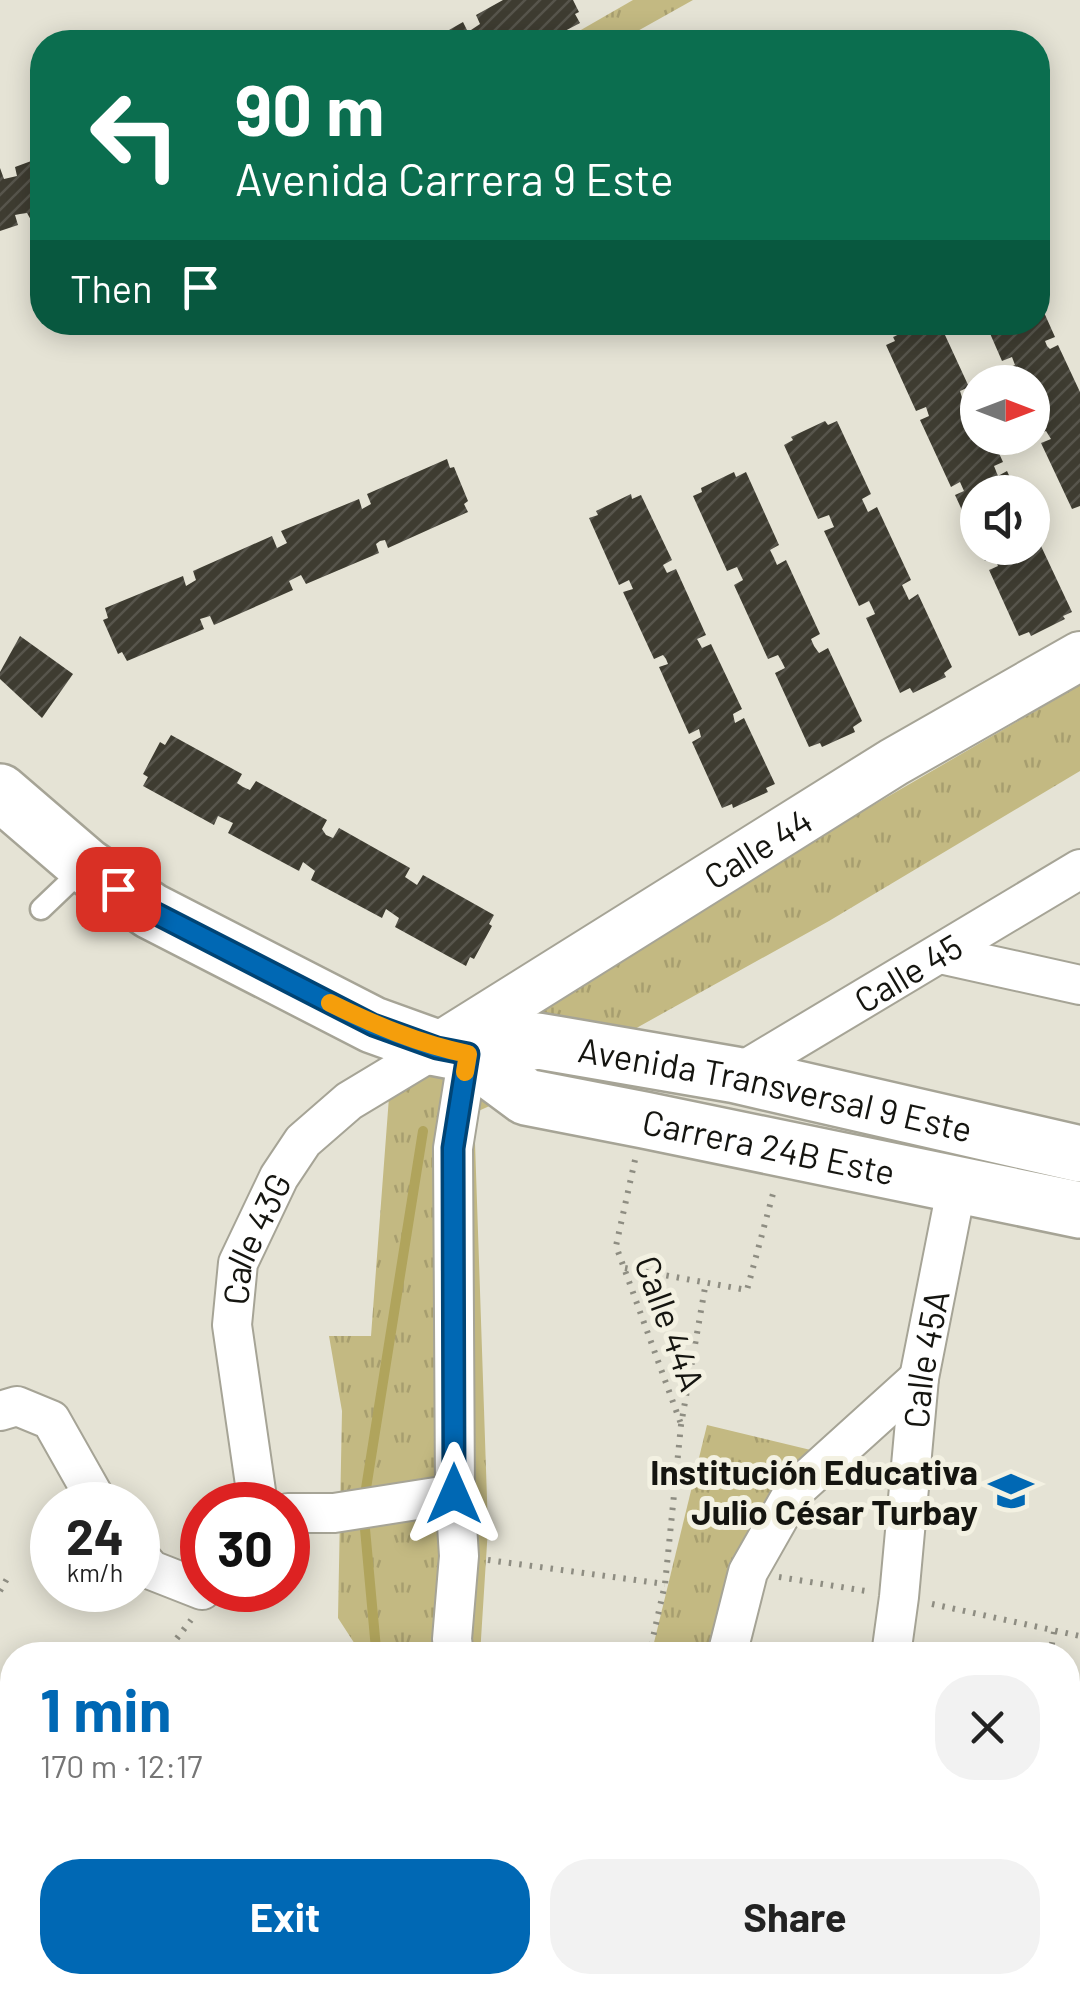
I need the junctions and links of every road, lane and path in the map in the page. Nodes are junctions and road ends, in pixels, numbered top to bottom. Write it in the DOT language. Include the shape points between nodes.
graph roads {
  1 [pos="1080,656"];
  2 [pos="0,792"];
  3 [pos="86,866"];
  4 [pos="1080,869"];
  5 [pos="41,909"];
  6 [pos="940,954"];
  7 [pos="1080,985"];
  8 [pos="453,1051"];
  9 [pos="736,1075"];
  10 [pos="644,1120"];
  11 [pos="784,1149"];
  12 [pos="1080,1154"];
  13 [pos="957,1185"];
  14 [pos="1080,1210"];
  15 [pos="624,1268"];
  16 [pos="706,1282"];
  17 [pos="920,1378"];
  18 [pos="8,1408"];
  19 [pos="681,1426"];
  20 [pos="86,1482"];
  21 [pos="255,1482"];
  22 [pos="454,1494"];
  23 [pos="310,1513"];
  24 [pos="459,1556"];
  25 [pos="8,1576"];
  26 [pos="665,1584"];
  27 [pos="0,1591"];
  28 [pos="1054,1632"];
  29 [pos="452,1642"];
  30 [pos="652,1642"];
  31 [pos="730,1642"];
  32 [pos="893,1642"];
  33 [pos="1052,1642"];
  1 -- 8 [label="street, Calle 44" via="894,762"];
  2 -- 3 [label="main road"];
  3 -- 5 [label="lane"];
  3 -- 8 [label="main road" via="151,911 373,1025"];
  4 -- 6 [label="street, Calle 45"];
  6 -- 7 [label="street"];
  6 -- 9 [label="street, Calle 45"];
  8 -- 9 [label="main road, Avenida Transversal 9 Este" via="538,1040"];
  8 -- 10 [label="main road, Carrera 24B Este" via="526,1098"];
  8 -- 21 [label="street, Calle 43G" via="349,1101 303,1140 238,1263 232,1325"];
  8 -- 22 [label="street"];
  9 -- 12 [label="main road, Avenida Transversal 9 Este"];
  10 -- 11 [label="main road, Carrera 24B Este"];
  10 -- 15 [label="path, Calle 44A" via="616,1246"];
  11 -- 13 [label="main road, Carrera 24B Este"];
  11 -- 16 [label="path" via="747,1290"];
  13 -- 14 [label="main road, Carrera 24B Este"];
  13 -- 17 [label="street, Calle 45A"];
  15 -- 16 [label="path"];
  15 -- 19 [label="path, Calle 44A"];
  16 -- 19 [label="path"];
  17 -- 31 [label="street" via="794,1491 748,1572"];
  17 -- 32 [label="street, Calle 45A"];
  18 -- 20 [label="street" via="50,1420"];
  19 -- 26 [label="path"];
  22 -- 23 [label="street"];
  22 -- 24 [label="street"];
  24 -- 26 [label="path"];
  24 -- 29 [label="street"];
  25 -- 27 [label="path"];
  26 -- 30 [label="path"];
  28 -- 33 [label="path"];
}
